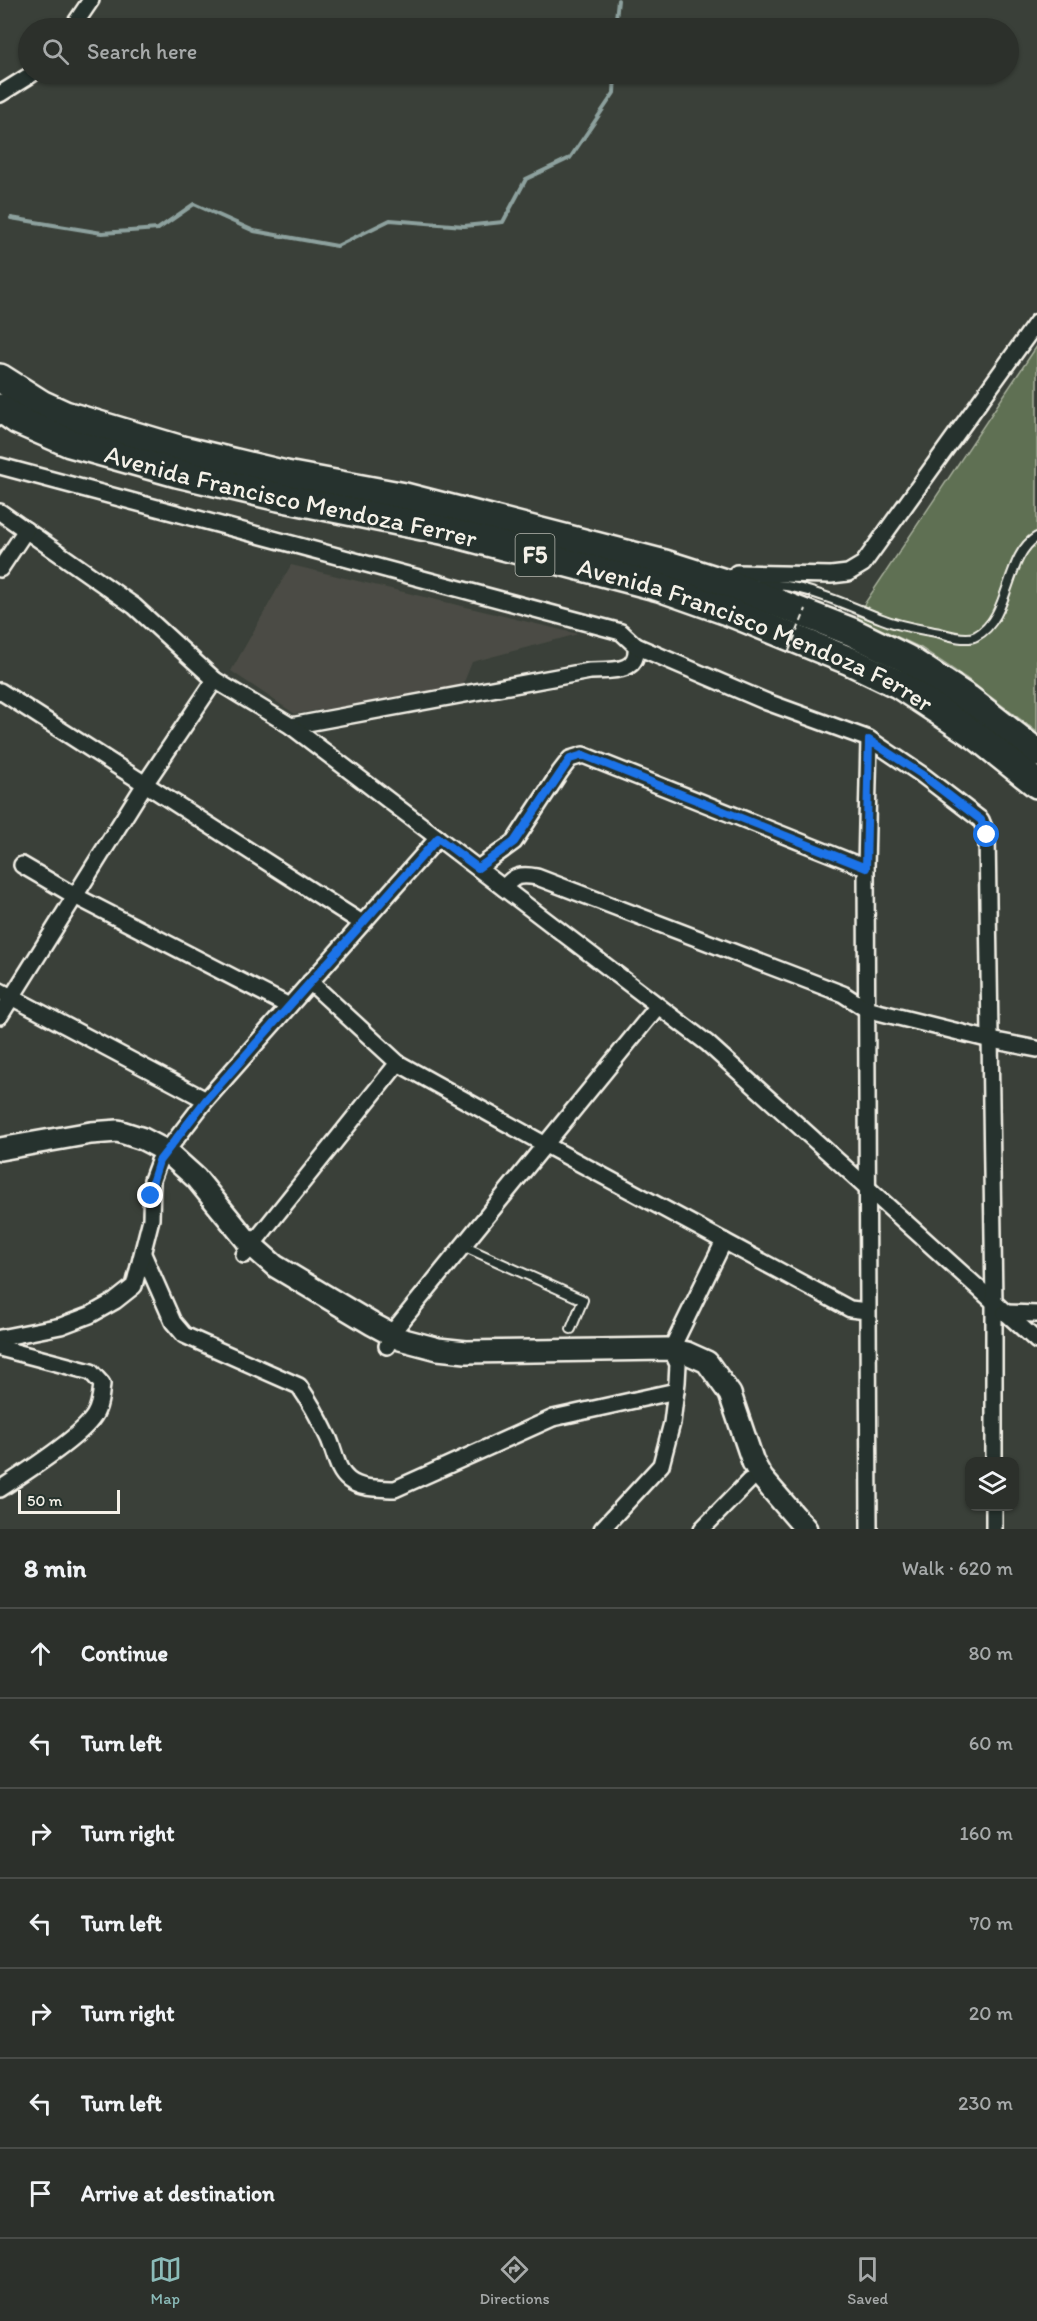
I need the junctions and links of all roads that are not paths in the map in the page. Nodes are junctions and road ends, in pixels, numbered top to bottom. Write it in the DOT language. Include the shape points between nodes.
graph roads {
  1 [pos="91,0"];
  2 [pos="79,18"];
  3 [pos="18,83"];
  4 [pos="0,94"];
  5 [pos="1037,322"];
  6 [pos="0,378"];
  7 [pos="0,408"];
  8 [pos="180,461"];
  9 [pos="0,466"];
  10 [pos="0,512"];
  11 [pos="26,530"];
  12 [pos="1037,537"];
  13 [pos="0,569"];
  14 [pos="735,596"];
  15 [pos="636,646"];
  16 [pos="215,680"];
  17 [pos="0,691"];
  18 [pos="291,726"];
  19 [pos="869,740"];
  20 [pos="1037,753"];
  21 [pos="145,784"];
  22 [pos="1037,784"];
  23 [pos="438,838"];
  24 [pos="22,865"];
  25 [pos="478,868"];
  26 [pos="866,868"];
  27 [pos="504,888"];
  28 [pos="75,896"];
  29 [pos="362,923"];
  30 [pos="310,982"];
  31 [pos="6,994"];
  32 [pos="658,1005"];
  33 [pos="289,1006"];
  34 [pos="866,1009"];
  35 [pos="0,1016"];
  36 [pos="991,1040"];
  37 [pos="1037,1049"];
  38 [pos="398,1063"];
  39 [pos="206,1100"];
  40 [pos="544,1144"];
  41 [pos="0,1149"];
  42 [pos="163,1156"];
  43 [pos="0,1162"];
  44 [pos="866,1189"];
  45 [pos="724,1241"];
  46 [pos="461,1246"];
  47 [pos="248,1250"];
  48 [pos="143,1254"];
  49 [pos="1000,1309"];
  50 [pos="867,1311"];
  51 [pos="1037,1314"];
  52 [pos="571,1329"];
  53 [pos="0,1338"];
  54 [pos="389,1340"];
  55 [pos="1037,1341"];
  56 [pos="0,1348"];
  57 [pos="675,1357"];
  58 [pos="676,1391"];
  59 [pos="994,1457"];
  60 [pos="749,1481"];
  61 [pos="0,1489"];
  62 [pos="994,1511"];
  63 [pos="602,1529"];
  64 [pos="702,1529"];
  65 [pos="789,1529"];
  66 [pos="806,1529"];
  67 [pos="869,1529"];
  68 [pos="994,1529"];
  1 -- 2 [label="street"];
  3 -- 4 [label="street"];
  5 -- 14 [label="street" via="863,564 848,573 737,573"];
  6 -- 8 [label="highway, Avenida Francisco Mendoza Ferrer / F5" via="40,404"];
  7 -- 8 [label="highway, Avenida Francisco Mendoza Ferrer / F5" via="16,420 70,443"];
  8 -- 14 [label="highway, Avenida Francisco Mendoza Ferrer / F5" via="286,475 427,502 665,564"];
  9 -- 15 [label="street" via="621,632"];
  10 -- 11 [label="street"];
  11 -- 13 [label="street"];
  11 -- 16 [label="street" via="134,606"];
  12 -- 14 [label="lane" via="1020,552 988,627 974,637 908,627 792,587 755,586"];
  14 -- 20 [label="highway, Avenida Francisco Mendoza Ferrer / F5" via="852,632 907,659 968,699"];
  14 -- 22 [label="highway, Avenida Francisco Mendoza Ferrer / F5" via="898,684"];
  15 -- 18 [label="street" via="637,656 632,664 617,670"];
  15 -- 19 [label="street"];
  16 -- 18 [label="street"];
  16 -- 21 [label="street"];
  17 -- 21 [label="street"];
  18 -- 23 [label="street"];
  19 -- 26 [label="street"];
  19 -- 36 [label="street" via="981,820 987,835"];
  21 -- 28 [label="street"];
  21 -- 29 [label="street"];
  23 -- 25 [label="street"];
  23 -- 29 [label="street"];
  24 -- 28 [label="street"];
  25 -- 26 [label="street" via="514,842 570,759 583,755"];
  25 -- 27 [label="street"];
  26 -- 34 [label="street"];
  27 -- 32 [label="street"];
  27 -- 34 [label="street" via="517,876 537,877 843,994"];
  28 -- 31 [label="street"];
  28 -- 33 [label="street"];
  29 -- 30 [label="street"];
  30 -- 33 [label="street"];
  30 -- 38 [label="street"];
  31 -- 35 [label="street"];
  31 -- 39 [label="street"];
  32 -- 40 [label="street"];
  32 -- 44 [label="street" via="707,1043"];
  33 -- 39 [label="street"];
  34 -- 36 [label="street"];
  34 -- 44 [label="street"];
  36 -- 37 [label="street"];
  36 -- 49 [label="street"];
  38 -- 40 [label="street"];
  38 -- 47 [label="street"];
  39 -- 42 [label="street"];
  40 -- 45 [label="street"];
  40 -- 46 [label="street"];
  41 -- 42 [label="street" via="118,1131 142,1139"];
  42 -- 43 [label="street" via="116,1143"];
  42 -- 47 [label="street" via="186,1187"];
  42 -- 48 [label="street" via="153,1180 151,1219"];
  44 -- 49 [label="street"];
  44 -- 50 [label="street"];
  45 -- 50 [label="street" via="850,1309"];
  45 -- 57 [label="street"];
  46 -- 52 [label="lane" via="583,1300"];
  46 -- 54 [label="street"];
  47 -- 54 [label="street" via="267,1275"];
  48 -- 53 [label="street" via="134,1286 115,1302 61,1326"];
  48 -- 58 [label="street" via="173,1322 184,1335 299,1386 342,1473 351,1482 370,1488 395,1489 553,1418"];
  49 -- 51 [label="street"];
  49 -- 55 [label="street"];
  49 -- 59 [label="street"];
  50 -- 67 [label="street"];
  54 -- 57 [label="street" via="436,1361 465,1364"];
  56 -- 61 [label="street" via="91,1372 102,1384 94,1416 71,1439"];
  57 -- 58 [label="street"];
  57 -- 60 [label="street" via="698,1372 719,1400"];
  57 -- 66 [label="street" via="687,1353 707,1362 736,1409 762,1478"];
  58 -- 63 [label="street" via="661,1465"];
  60 -- 64 [label="street"];
  60 -- 65 [label="street"];
  62 -- 68 [label="street"];
}
